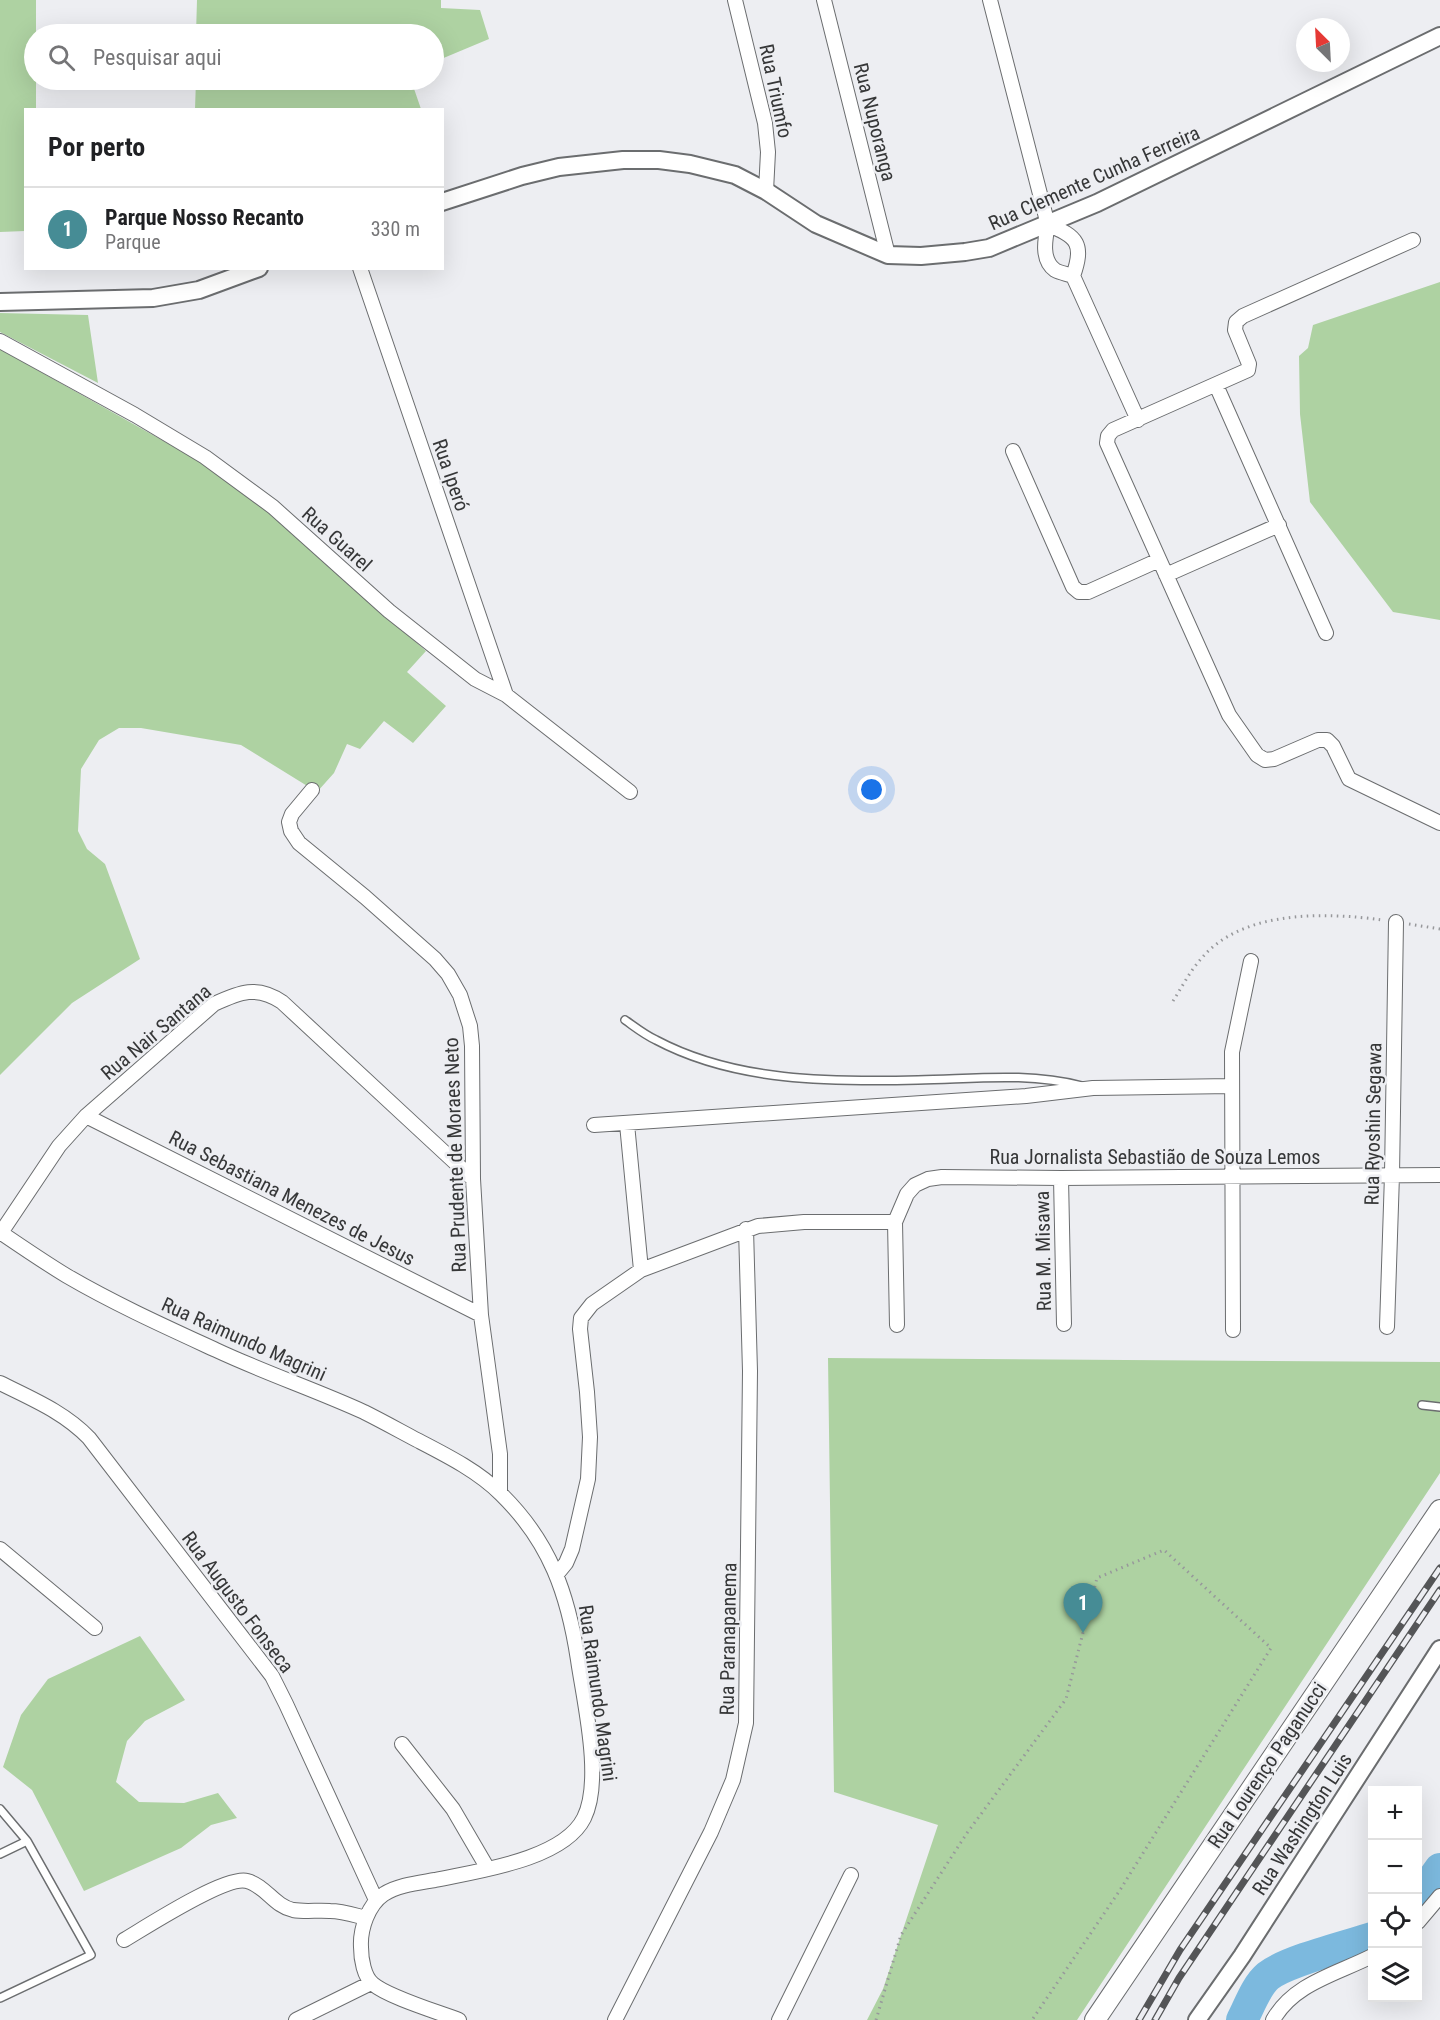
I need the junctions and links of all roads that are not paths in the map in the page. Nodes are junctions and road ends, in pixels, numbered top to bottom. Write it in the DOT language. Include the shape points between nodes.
graph roads {
  1 [pos="735,0"];
  2 [pos="824,0"];
  3 [pos="990,0"];
  4 [pos="1440,36"];
  5 [pos="766,191"];
  6 [pos="444,201"];
  7 [pos="1048,225"];
  8 [pos="1413,240"];
  9 [pos="888,255"];
  10 [pos="254,270"];
  11 [pos="361,270"];
  12 [pos="1073,276"];
  13 [pos="0,302"];
  14 [pos="0,341"];
  15 [pos="1216,385"];
  16 [pos="1137,420"];
  17 [pos="1013,451"];
  18 [pos="1279,525"];
  19 [pos="1159,560"];
  20 [pos="1166,575"];
  21 [pos="1326,633"];
  22 [pos="506,695"];
  23 [pos="312,790"];
  24 [pos="630,792"];
  25 [pos="1440,823"];
  26 [pos="1396,922"];
  27 [pos="1251,961"];
  28 [pos="625,1020"];
  29 [pos="1232,1086"];
  30 [pos="1093,1089"];
  31 [pos="86,1116"];
  32 [pos="627,1124"];
  33 [pos="594,1125"];
  34 [pos="1392,1175"];
  35 [pos="1440,1175"];
  36 [pos="1231,1176"];
  37 [pos="1062,1178"];
  38 [pos="473,1179"];
  39 [pos="895,1222"];
  40 [pos="746,1229"];
  41 [pos="0,1233"];
  42 [pos="641,1270"];
  43 [pos="481,1315"];
  44 [pos="1064,1324"];
  45 [pos="897,1325"];
  46 [pos="1387,1327"];
  47 [pos="1233,1330"];
  48 [pos="0,1383"];
  49 [pos="1422,1405"];
  50 [pos="1440,1407"];
  51 [pos="500,1492"];
  52 [pos="1440,1510"];
  53 [pos="0,1549"];
  54 [pos="557,1574"];
  55 [pos="95,1628"];
  56 [pos="1440,1649"];
  57 [pos="402,1744"];
  58 [pos="0,1809"];
  59 [pos="27,1841"];
  60 [pos="0,1854"];
  61 [pos="488,1869"];
  62 [pos="851,1875"];
  63 [pos="1440,1896"];
  64 [pos="376,1900"];
  65 [pos="1422,1917"];
  66 [pos="366,1918"];
  67 [pos="124,1940"];
  68 [pos="1368,1958"];
  69 [pos="371,1983"];
  70 [pos="0,1998"];
  71 [pos="296,2020"];
  72 [pos="459,2020"];
  73 [pos="615,2020"];
  74 [pos="779,2020"];
  75 [pos="1095,2020"];
  76 [pos="1197,2020"];
  77 [pos="1273,2020"];
  1 -- 5 [label="street, Rua Triumfo" via="765,123"];
  2 -- 9 [label="street, Rua Nuporanga"];
  3 -- 7 [label="street"];
  4 -- 7 [label="street, Rua Clemente Cunha Ferreira"];
  5 -- 6 [label="street, Rua Clemente Cunha Ferreira" via="735,175 690,164 623,160 559,167"];
  5 -- 9 [label="street, Rua Clemente Cunha Ferreira" via="816,224"];
  7 -- 9 [label="street, Rua Clemente Cunha Ferreira" via="989,248 921,256"];
  7 -- 12 [label="street" via="1044,244 1047,258 1054,270"];
  7 -- 12 [label="street" via="1069,233 1077,246 1079,258"];
  8 -- 15 [label="street" via="1243,316 1236,322 1235,330 1248,370"];
  10 -- 13 [label="street" via="199,290 153,298"];
  11 -- 22 [label="street, Rua Iperó"];
  12 -- 16 [label="street"];
  14 -- 22 [label="street, Rua Guarel" via="205,457 273,507 389,611 475,679"];
  15 -- 16 [label="street"];
  15 -- 18 [label="street"];
  16 -- 19 [label="street" via="1113,430 1107,443"];
  17 -- 19 [label="street" via="1073,587 1079,592 1088,592"];
  18 -- 20 [label="street"];
  18 -- 21 [label="street"];
  19 -- 20 [label="street"];
  20 -- 25 [label="street" via="1229,715 1257,755 1265,760 1274,759 1318,740 1327,740 1349,779"];
  22 -- 24 [label="street, Rua Guarel"];
  23 -- 38 [label="street, Rua Prudente de Moraes Neto" via="289,822 299,843 435,959 460,995 472,1046"];
  26 -- 34 [label="street, Rua Ryoshin Segawa"];
  27 -- 29 [label="street" via="1232,1052"];
  28 -- 30 [label="lane" via="682,1052 751,1072 835,1080 1028,1076"];
  29 -- 30 [label="street"];
  29 -- 36 [label="street"];
  30 -- 32 [label="street"];
  31 -- 38 [label="street, Rua Nair Santana" via="214,1005 237,993 271,994"];
  31 -- 41 [label="street, Rua Nair Santana" via="59,1146"];
  31 -- 43 [label="street, Rua Sebastiana Menezes de Jesus"];
  32 -- 33 [label="street"];
  32 -- 42 [label="street"];
  34 -- 35 [label="street, Rua Jornalista Sebastião de Souza Lemos"];
  34 -- 36 [label="street, Rua Jornalista Sebastião de Souza Lemos"];
  34 -- 46 [label="street, Rua Ryoshin Segawa"];
  36 -- 37 [label="street, Rua Jornalista Sebastião de Souza Lemos"];
  36 -- 47 [label="street"];
  37 -- 39 [label="street, Rua Jornalista Sebastião de Souza Lemos" via="928,1179 907,1194"];
  37 -- 44 [label="street, Rua M. Misawa"];
  38 -- 43 [label="street, Rua Prudente de Moraes Neto"];
  39 -- 40 [label="street" via="804,1222"];
  39 -- 45 [label="street, Rua Jornalista Sebastião de Souza Lemos"];
  40 -- 42 [label="street"];
  40 -- 73 [label="street, Rua Paranapanema" via="750,1371 746,1723 733,1780 711,1832"];
  41 -- 51 [label="street, Rua Raimundo Magrini" via="125,1307 366,1413 473,1471"];
  42 -- 54 [label="street" via="591,1304 581,1318 590,1437 588,1479 572,1549"];
  43 -- 51 [label="street, Rua Prudente de Moraes Neto" via="500,1454"];
  48 -- 64 [label="street, Rua Augusto Fonseca" via="62,1413 89,1438 272,1676"];
  49 -- 50 [label="lane"];
  51 -- 54 [label="street, Rua Raimundo Magrini" via="541,1543"];
  52 -- 75 [label="main road, Rua Lourenço Paganucci"];
  53 -- 55 [label="street"];
  54 -- 61 [label="street, Rua Raimundo Magrini" via="576,1650 593,1796 584,1820 571,1836 553,1847"];
  56 -- 76 [label="street, Rua Washington Luis"];
  57 -- 61 [label="street" via="453,1809"];
  58 -- 59 [label="lane"];
  59 -- 60 [label="lane"];
  59 -- 70 [label="lane" via="91,1955"];
  61 -- 64 [label="street, Rua Raimundo Magrini" via="398,1888"];
  62 -- 74 [label="street"];
  63 -- 65 [label="street"];
  64 -- 66 [label="street"];
  66 -- 67 [label="street" via="294,1910 283,1906 257,1884 243,1880 228,1883 177,1908"];
  66 -- 69 [label="street" via="361,1951"];
  68 -- 77 [label="street" via="1297,1992"];
  69 -- 71 [label="street"];
  69 -- 72 [label="street"];
}
